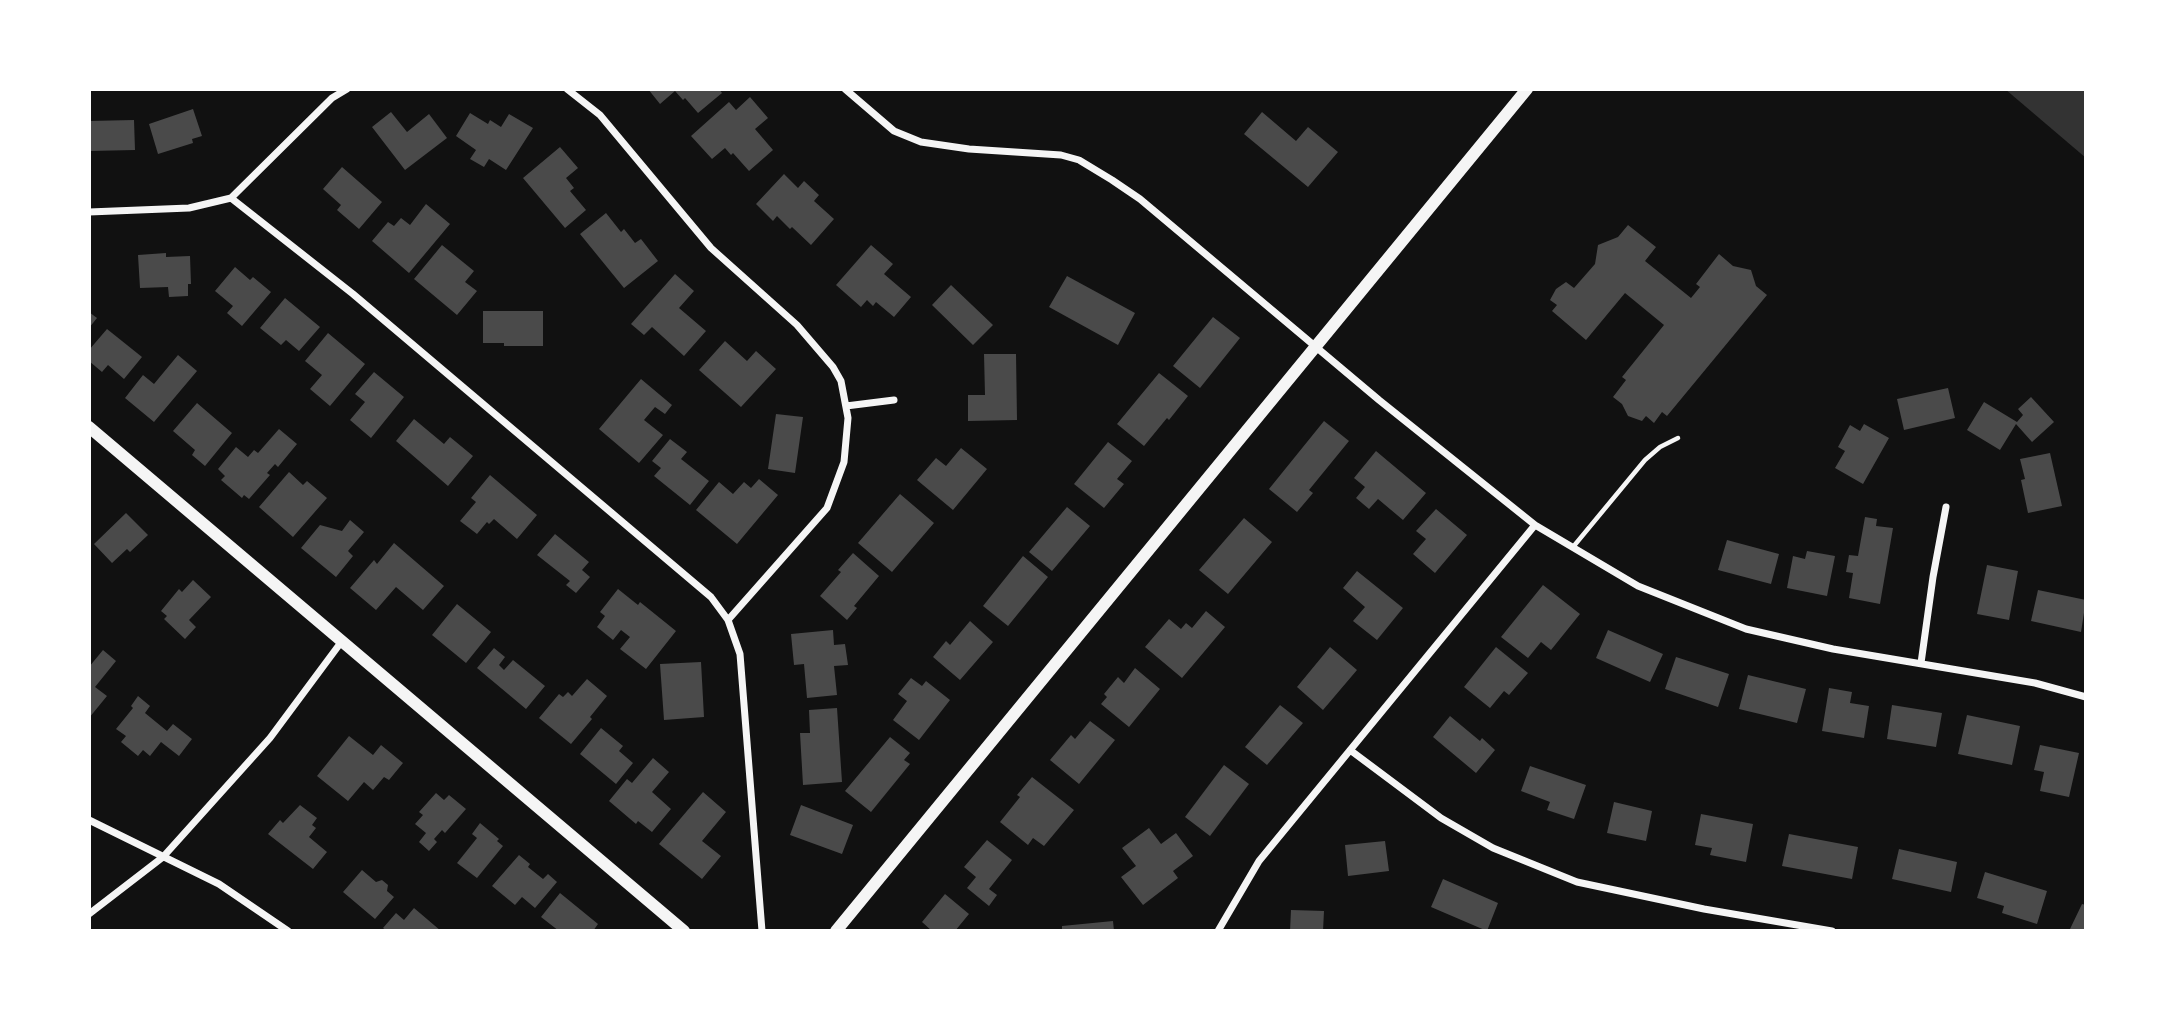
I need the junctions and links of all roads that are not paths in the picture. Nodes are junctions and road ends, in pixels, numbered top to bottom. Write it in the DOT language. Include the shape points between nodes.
graph roads {
  1 [pos="347,89"];
  2 [pos="567,89"];
  3 [pos="845,89"];
  4 [pos="1527,89"];
  5 [pos="231,198"];
  6 [pos="89,212"];
  7 [pos="1315,346"];
  8 [pos="894,400"];
  9 [pos="846,406"];
  10 [pos="89,427"];
  11 [pos="1678,438"];
  12 [pos="1946,508"];
  13 [pos="1535,524"];
  14 [pos="1573,547"];
  15 [pos="728,620"];
  16 [pos="342,641"];
  17 [pos="1921,663"];
  18 [pos="2086,697"];
  19 [pos="1350,750"];
  20 [pos="89,820"];
  21 [pos="163,857"];
  22 [pos="89,914"];
  23 [pos="288,931"];
  24 [pos="684,931"];
  25 [pos="762,931"];
  26 [pos="836,931"];
  27 [pos="1218,931"];
  28 [pos="1832,931"];
  1 -- 5 [label="street" via="332,98"];
  2 -- 9 [label="street" via="600,115 710,248 797,325 833,367"];
  3 -- 7 [label="street" via="894,131 921,142 1079,160 1140,199"];
  4 -- 7 [label="street"];
  5 -- 6 [label="street" via="189,208"];
  5 -- 15 [label="street" via="354,294 663,555 712,597"];
  7 -- 13 [label="street"];
  7 -- 26 [label="street"];
  8 -- 9 [label="street"];
  9 -- 15 [label="street" via="844,462 827,508"];
  10 -- 16 [label="street"];
  11 -- 14 [label="lane" via="1645,460"];
  12 -- 17 [label="street"];
  13 -- 14 [label="street"];
  13 -- 19 [label="street"];
  14 -- 17 [label="street" via="1638,586 1746,629"];
  15 -- 25 [label="street" via="740,654"];
  16 -- 21 [label="street" via="270,738"];
  16 -- 24 [label="street"];
  17 -- 18 [label="street"];
  19 -- 27 [label="street" via="1259,861"];
  19 -- 28 [label="street" via="1441,818 1493,848 1577,882"];
  20 -- 21 [label="street"];
  21 -- 22 [label="street"];
  21 -- 23 [label="street" via="219,884"];
}
